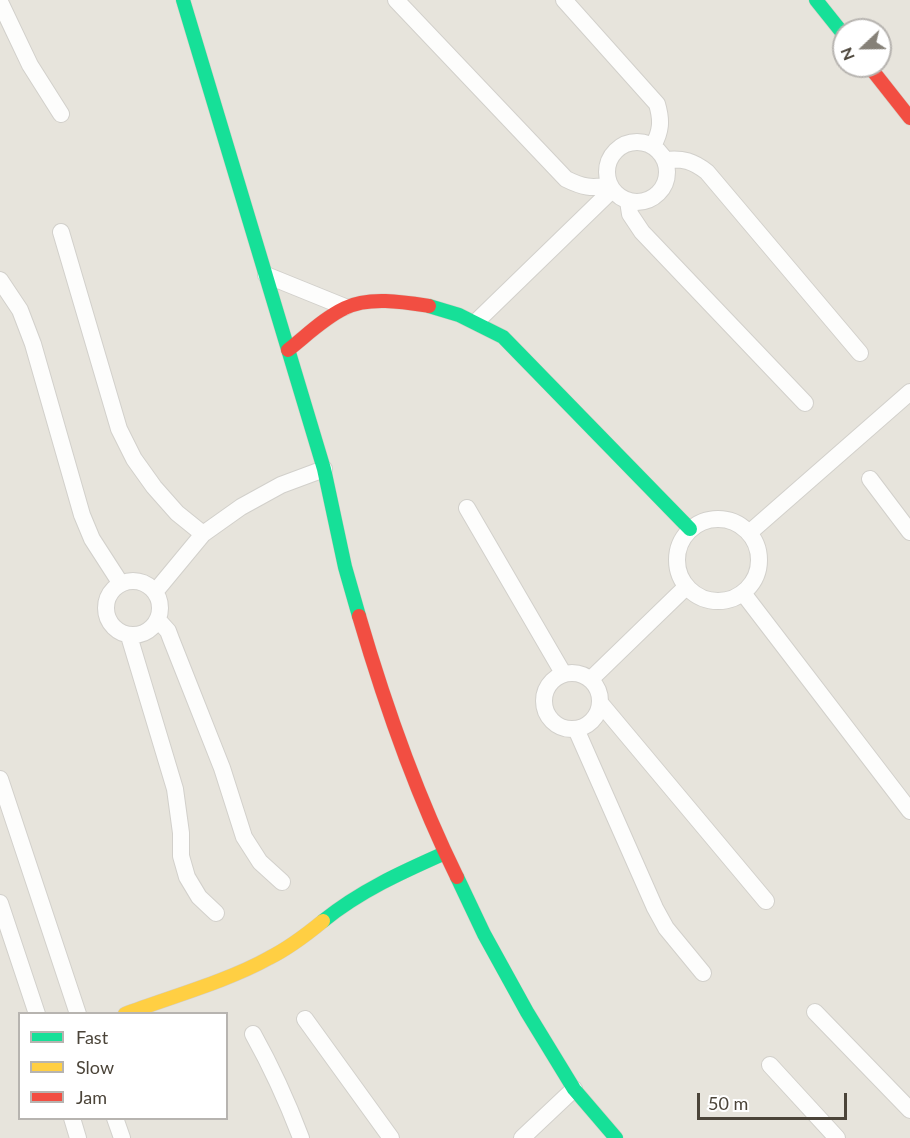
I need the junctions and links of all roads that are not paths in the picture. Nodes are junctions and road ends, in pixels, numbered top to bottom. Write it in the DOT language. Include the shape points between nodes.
graph roads {
  1 [pos="183,0"];
  2 [pos="396,0"];
  3 [pos="564,0"];
  4 [pos="816,0"];
  5 [pos="0,2"];
  6 [pos="832,20"];
  7 [pos="878,78"];
  8 [pos="61,114"];
  9 [pos="910,118"];
  10 [pos="654,146"];
  11 [pos="665,160"];
  12 [pos="611,188"];
  13 [pos="628,201"];
  14 [pos="61,232"];
  15 [pos="266,275"];
  16 [pos="0,280"];
  17 [pos="345,307"];
  18 [pos="477,321"];
  19 [pos="288,350"];
  20 [pos="860,353"];
  21 [pos="910,392"];
  22 [pos="805,403"];
  23 [pos="324,469"];
  24 [pos="870,479"];
  25 [pos="467,508"];
  26 [pos="690,529"];
  27 [pos="910,532"];
  28 [pos="749,533"];
  29 [pos="203,534"];
  30 [pos="121,584"];
  31 [pos="686,587"];
  32 [pos="155,592"];
  33 [pos="742,593"];
  34 [pos="158,620"];
  35 [pos="129,636"];
  36 [pos="563,673"];
  37 [pos="591,679"];
  38 [pos="601,704"];
  39 [pos="576,729"];
  40 [pos="0,779"];
  41 [pos="910,811"];
  42 [pos="445,854"];
  43 [pos="282,882"];
  44 [pos="766,901"];
  45 [pos="0,903"];
  46 [pos="216,913"];
  47 [pos="7,941"];
  48 [pos="703,973"];
  49 [pos="36,1012"];
  50 [pos="77,1012"];
  51 [pos="130,1012"];
  52 [pos="815,1012"];
  53 [pos="305,1019"];
  54 [pos="253,1034"];
  55 [pos="770,1065"];
  56 [pos="574,1089"];
  57 [pos="910,1110"];
  58 [pos="72,1120"];
  59 [pos="115,1120"];
  60 [pos="78,1138"];
  61 [pos="122,1138"];
  62 [pos="301,1138"];
  63 [pos="391,1138"];
  64 [pos="522,1138"];
  65 [pos="616,1138"];
  66 [pos="837,1138"];
  1 -- 15 [label="street"];
  2 -- 12 [label="street" via="566,179 580,186"];
  3 -- 10 [label="street" via="657,104 660,132"];
  4 -- 6 [label="street"];
  5 -- 8 [label="street" via="30,65"];
  7 -- 9 [label="street"];
  10 -- 11 [label="street"];
  10 -- 12 [label="street" via="635,141 616,148 607,166"];
  11 -- 13 [label="street" via="665,183 659,193 639,202"];
  11 -- 20 [label="street" via="696,163 707,172"];
  12 -- 13 [label="street"];
  12 -- 18 [label="street"];
  13 -- 22 [label="street" via="635,224"];
  14 -- 29 [label="street" via="119,429 154,487"];
  15 -- 17 [label="street"];
  15 -- 19 [label="street"];
  16 -- 30 [label="street" via="20,310 33,344 82,515 92,539"];
  17 -- 18 [label="street" via="399,301 426,304"];
  17 -- 19 [label="street"];
  18 -- 26 [label="street" via="503,337"];
  19 -- 23 [label="street"];
  21 -- 28 [label="street"];
  23 -- 29 [label="street" via="271,490"];
  23 -- 42 [label="street" via="345,567 373,664"];
  24 -- 27 [label="street"];
  25 -- 36 [label="street"];
  26 -- 28 [label="street" via="714,518 740,524"];
  26 -- 31 [label="street" via="678,546 677,568"];
  28 -- 33 [label="street" via="758,548 759,565 754,580"];
  29 -- 32 [label="street"];
  30 -- 32 [label="street" via="135,581"];
  30 -- 35 [label="street" via="108,596 106,613 114,628"];
  31 -- 33 [label="street" via="698,597 713,601 729,600"];
  31 -- 37 [label="street"];
  32 -- 34 [label="street" via="160,606"];
  33 -- 41 [label="street"];
  34 -- 35 [label="street" via="146,633"];
  34 -- 43 [label="street" via="168,631 222,768 244,837 260,862"];
  35 -- 46 [label="street" via="175,789 181,856 187,878"];
  36 -- 37 [label="street" via="578,672"];
  36 -- 39 [label="street" via="546,689 546,712 564,728"];
  37 -- 38 [label="street" via="599,690"];
  38 -- 39 [label="street" via="588,725"];
  38 -- 44 [label="street"];
  39 -- 48 [label="street" via="655,908 680,947"];
  40 -- 50 [label="street"];
  42 -- 51 [label="street" via="368,890 268,959"];
  42 -- 56 [label="street" via="484,934"];
  45 -- 47 [label="street"];
  47 -- 49 [label="street"];
  52 -- 57 [label="street"];
  53 -- 63 [label="street"];
  54 -- 62 [label="street" via="288,1102"];
  55 -- 66 [label="street"];
  56 -- 64 [label="street"];
  56 -- 65 [label="street"];
  58 -- 60 [label="street"];
  59 -- 61 [label="street"];
}
